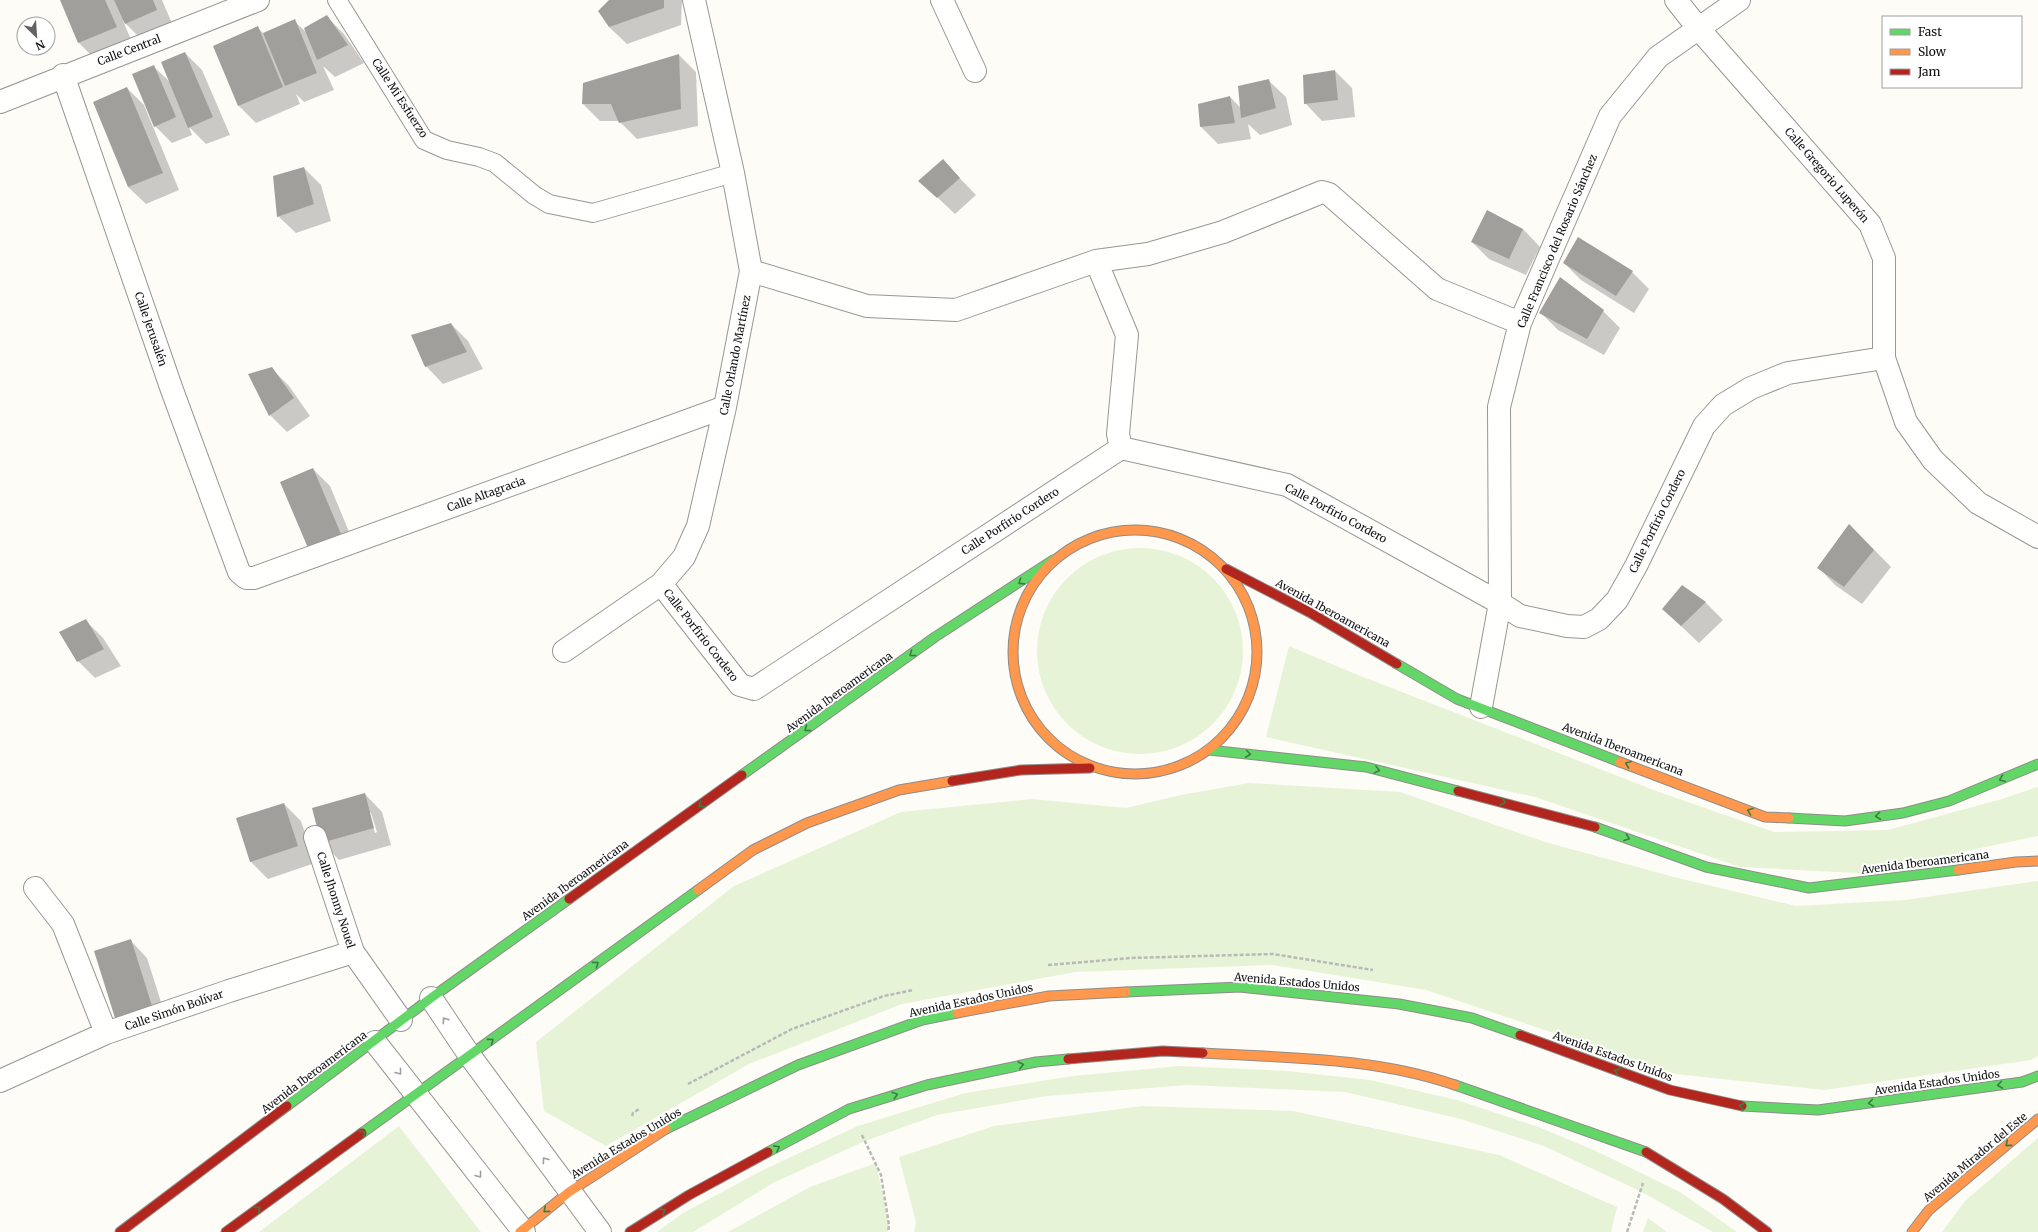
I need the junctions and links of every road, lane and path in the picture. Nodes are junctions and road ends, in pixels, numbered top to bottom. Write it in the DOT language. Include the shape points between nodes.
graph roads {
  1 [pos="258,0"];
  2 [pos="337,0"];
  3 [pos="694,0"];
  4 [pos="942,0"];
  5 [pos="1676,0"];
  6 [pos="1739,0"];
  7 [pos="1698,28"];
  8 [pos="975,71"];
  9 [pos="64,75"];
  10 [pos="2,96"];
  11 [pos="733,173"];
  12 [pos="1096,261"];
  13 [pos="751,271"];
  14 [pos="1520,323"];
  15 [pos="1884,358"];
  16 [pos="725,407"];
  17 [pos="1121,448"];
  18 [pos="2038,537"];
  19 [pos="1053,560"];
  20 [pos="1226,569"];
  21 [pos="246,578"];
  22 [pos="661,584"];
  23 [pos="1500,603"];
  24 [pos="564,651"];
  25 [pos="1481,707"];
  26 [pos="1209,750"];
  27 [pos="2038,764"];
  28 [pos="1090,768"];
  29 [pos="315,837"];
  30 [pos="2038,861"];
  31 [pos="35,888"];
  32 [pos="353,952"];
  33 [pos="1043,966"];
  34 [pos="1374,970"];
  35 [pos="914,990"];
  36 [pos="431,998"];
  37 [pos="401,1020"];
  38 [pos="106,1033"];
  39 [pos="375,1042"];
  40 [pos="470,1056"];
  41 [pos="2038,1076"];
  42 [pos="0,1081"];
  43 [pos="681,1087"];
  44 [pos="416,1094"];
  45 [pos="640,1109"];
  46 [pos="849,1109"];
  47 [pos="2038,1119"];
  48 [pos="630,1120"];
  49 [pos="1652,1154"];
  50 [pos="568,1192"];
  51 [pos="522,1231"];
  52 [pos="120,1232"];
  53 [pos="226,1232"];
  54 [pos="600,1232"];
  55 [pos="630,1232"];
  56 [pos="888,1232"];
  57 [pos="1627,1232"];
  58 [pos="1767,1232"];
  59 [pos="1912,1232"];
  1 -- 9 [label="street, Calle Central"];
  2 -- 11 [label="lane, Calle Mi Esfuerzo" via="424,140 447,150 495,163 549,204 592,213"];
  3 -- 11 [label="street, Calle Orlando Martínez"];
  4 -- 8 [label="street"];
  5 -- 7 [label="street, Calle Gregorio Luperón"];
  6 -- 7 [label="street, Calle Francisco del Rosario Sánchez"];
  7 -- 14 [label="street, Calle Francisco del Rosario Sánchez" via="1658,57 1610,116"];
  7 -- 15 [label="street, Calle Gregorio Luperón" via="1870,224 1884,258"];
  9 -- 10 [label="street, Calle Central"];
  9 -- 21 [label="street, Calle Jerusalén" via="172,390 239,572"];
  11 -- 13 [label="street, Calle Orlando Martínez"];
  12 -- 13 [label="street" via="956,310 867,306"];
  12 -- 14 [label="street" via="1148,254 1223,232 1322,192 1329,194 1437,289"];
  12 -- 17 [label="street" via="1127,335 1118,434"];
  13 -- 16 [label="street, Calle Orlando Martínez"];
  14 -- 23 [label="street, Calle Francisco del Rosario Sánchez" via="1499,407"];
  15 -- 18 [label="street, Calle Gregorio Luperón" via="1906,422 1933,460 1978,503"];
  15 -- 23 [label="street, Calle Porfirio Cordero" via="1788,373 1751,388 1723,405 1704,426 1617,600 1599,619 1584,627 1567,626 1520,616"];
  16 -- 21 [label="street, Calle Altagracia" via="254,578"];
  16 -- 22 [label="street, Calle Orlando Martínez" via="698,526 684,557"];
  17 -- 22 [label="street, Calle Porfirio Cordero" via="754,689 740,685"];
  17 -- 23 [label="street, Calle Porfirio Cordero" via="1287,485"];
  19 -- 20 [label="street, Avenida Iberoamericana" via="1086,540 1123,530 1161,532 1196,546"];
  19 -- 28 [label="street" via="1027,593 1013,633 1014,674 1028,714 1054,746"];
  19 -- 36 [label="street, Avenida Iberoamericana, one-way" via="935,637"];
  20 -- 25 [label="street, Avenida Iberoamericana" via="1309,612 1457,699"];
  20 -- 26 [label="street" via="1248,603 1258,643 1254,683 1237,720"];
  22 -- 24 [label="street, Calle Orlando Martínez"];
  23 -- 25 [label="street, Calle Francisco del Rosario Sánchez"];
  27 -- 25 [label="street, Avenida Iberoamericana, one-way" via="1950,801 1903,813 1845,821 1765,817"];
  26 -- 28 [label="street" via="1172,769 1131,775"];
  26 -- 30 [label="street, Avenida Iberoamericana, one-way" via="1366,767 1590,825 1706,867 1809,888"];
  40 -- 28 [label="street, one-way" via="753,850 807,823 899,790 1020,770"];
  29 -- 32 [label="street, Calle Jhonny Nouel"];
  31 -- 38 [label="street" via="63,924"];
  32 -- 37 [label="street, Calle Jhonny Nouel"];
  32 -- 38 [label="street, Calle Simón Bolívar"];
  33 -- 34 [label="path" via="1131,958 1273,954"];
  35 -- 43 [label="path" via="884,996 792,1029"];
  36 -- 37 [label="street, Avenida Iberoamericana"];
  40 -- 36 [label="street, one-way"];
  37 -- 39 [label="street, Avenida Iberoamericana"];
  38 -- 42 [label="street, Calle Simón Bolívar"];
  39 -- 44 [label="street, one-way"];
  39 -- 52 [label="street, Avenida Iberoamericana"];
  40 -- 44 [label="street"];
  50 -- 40 [label="street, one-way"];
  41 -- 50 [label="street, Avenida Estados Unidos, one-way" via="2022,1082 1818,1110 1748,1107 1670,1090 1472,1018 1399,1004 1240,987 1050,996 922,1020 798,1065 665,1130"];
  44 -- 51 [label="street, one-way"];
  53 -- 44 [label="street, one-way"];
  45 -- 48 [label="path" via="633,1113"];
  46 -- 49 [label="street, one-way" via="927,1085 1036,1062 1171,1052 1342,1061 1434,1078"];
  55 -- 46 [label="street, one-way" via="689,1195"];
  46 -- 56 [label="path" via="881,1175"];
  47 -- 59 [label="street, Avenida Mirador del Este, one-way" via="1929,1210"];
  49 -- 57 [label="path"];
  49 -- 58 [label="street" via="1723,1199"];
  50 -- 51 [label="street, Avenida Estados Unidos, one-way"];
  50 -- 54 [label="street"];
}
